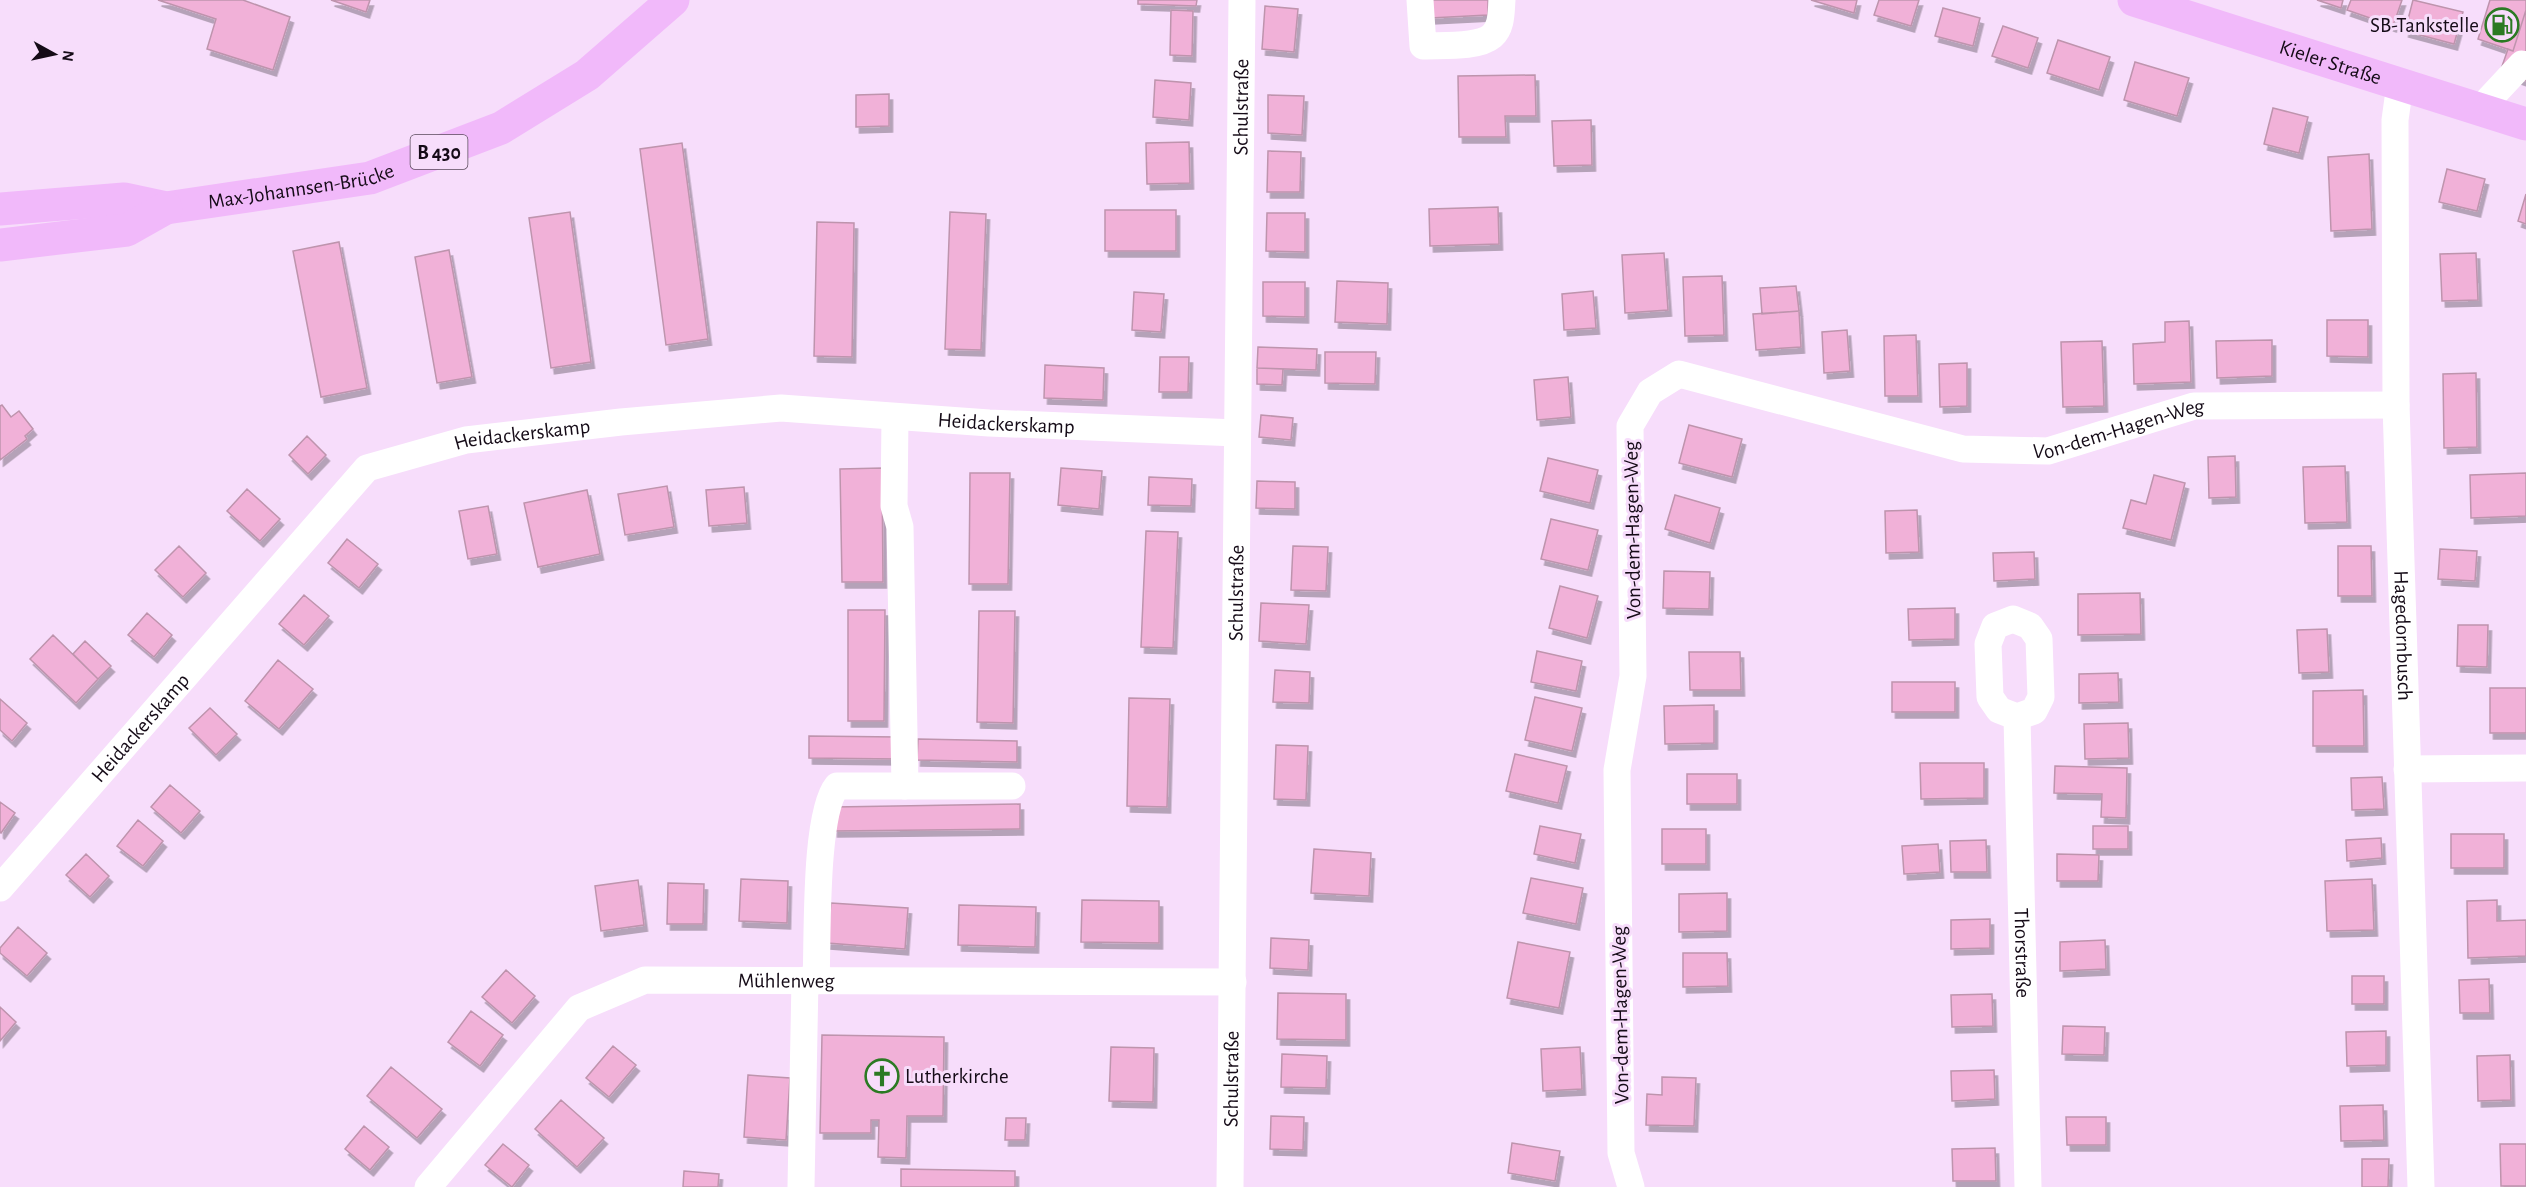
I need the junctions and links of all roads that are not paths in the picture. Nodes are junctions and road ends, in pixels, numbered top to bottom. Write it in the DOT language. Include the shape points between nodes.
graph roads {
  1 [pos="673,0"];
  2 [pos="1242,0"];
  3 [pos="1420,0"];
  4 [pos="1502,0"];
  5 [pos="2134,0"];
  6 [pos="2526,65"];
  7 [pos="2400,84"];
  8 [pos="2480,109"];
  9 [pos="2526,124"];
  10 [pos="4,206"];
  11 [pos="166,208"];
  12 [pos="0,245"];
  13 [pos="2396,405"];
  14 [pos="895,417"];
  15 [pos="1237,433"];
  16 [pos="2017,717"];
  17 [pos="2526,768"];
  18 [pos="2407,769"];
  19 [pos="905,786"];
  20 [pos="1012,786"];
  21 [pos="0,888"];
  22 [pos="811,981"];
  23 [pos="1233,982"];
  24 [pos="429,1187"];
  25 [pos="801,1187"];
  26 [pos="1230,1187"];
  27 [pos="1631,1187"];
  28 [pos="2028,1187"];
  29 [pos="2421,1187"];
  1 -- 11 [label="main road, Max-Johannsen-Brücke / B 430" via="587,75 501,128 370,178"];
  2 -- 15 [label="street, Schulstraße"];
  3 -- 4 [label="street" via="1423,46 1471,44 1491,37 1501,17"];
  5 -- 7 [label="main road, Kieler Straße"];
  6 -- 8 [label="street" via="2522,64"];
  7 -- 8 [label="main road, Kieler Straße"];
  7 -- 13 [label="street, Hagedornbusch" via="2395,120"];
  8 -- 9 [label="main road, Kieler Straße"];
  10 -- 11 [label="main road, Max-Johannsen-Brücke / B 430" via="124,199"];
  11 -- 12 [label="main road, Max-Johannsen-Brücke / B 430" via="127,230"];
  13 -- 18 [label="street, Hagedornbusch"];
  13 -- 27 [label="street, Von-dem-Hagen-Weg" via="2194,406 2048,451 1964,449 1678,374 1650,392 1630,426 1634,676 1617,771 1622,1154"];
  14 -- 15 [label="street, Heidackerskamp"];
  14 -- 19 [label="street" via="894,506 900,527"];
  14 -- 21 [label="street, Heidackerskamp" via="781,408 621,422 466,440 367,468"];
  15 -- 23 [label="street, Schulstraße"];
  16 -- 28 [label="street, Thorstraße"];
  17 -- 18 [label="street"];
  18 -- 29 [label="street, Hagedornbusch"];
  19 -- 20 [label="street"];
  19 -- 22 [label="street" via="837,786 830,794 821,850"];
  22 -- 23 [label="street, Mühlenweg"];
  22 -- 24 [label="street, Mühlenweg" via="645,980 579,1008"];
  22 -- 25 [label="street"];
  23 -- 26 [label="street, Schulstraße"];
}
